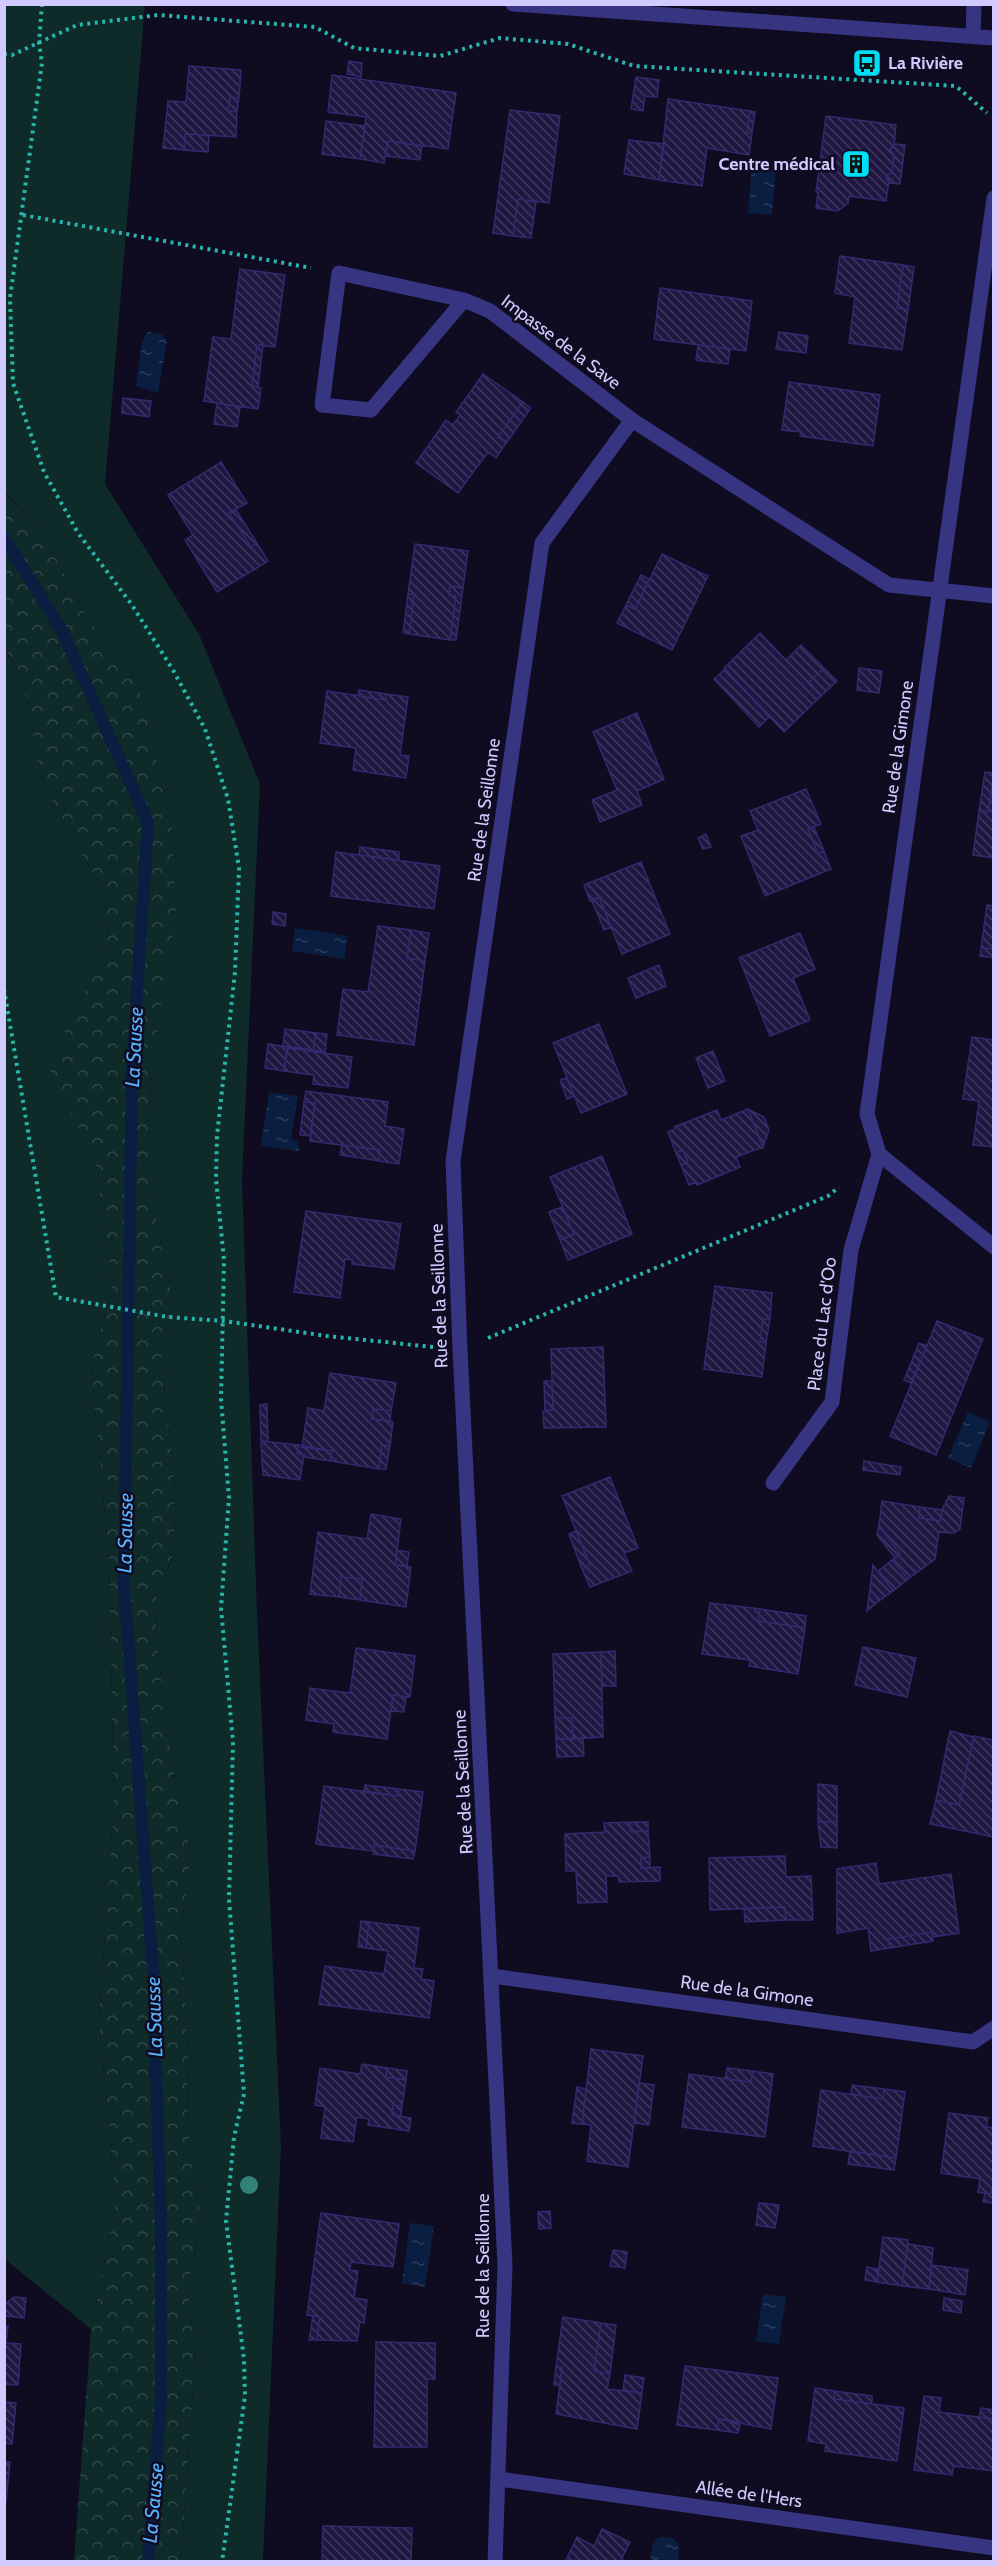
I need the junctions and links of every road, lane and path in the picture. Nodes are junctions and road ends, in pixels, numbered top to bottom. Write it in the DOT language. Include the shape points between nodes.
graph roads {
  1 [pos="42,4"];
  2 [pos="513,4"];
  3 [pos="974,4"];
  4 [pos="973,36"];
  5 [pos="993,38"];
  6 [pos="39,43"];
  7 [pos="4,54"];
  8 [pos="987,113"];
  9 [pos="993,198"];
  10 [pos="23,215"];
  11 [pos="339,273"];
  12 [pos="464,300"];
  13 [pos="632,420"];
  14 [pos="940,589"];
  15 [pos="993,596"];
  16 [pos="4,989"];
  17 [pos="879,1154"];
  18 [pos="993,1247"];
  19 [pos="224,1321"];
  20 [pos="460,1350"];
  21 [pos="773,1484"];
  22 [pos="492,1976"];
  23 [pos="993,2028"];
  24 [pos="499,2479"];
  25 [pos="993,2547"];
  26 [pos="222,2562"];
  27 [pos="495,2562"];
  1 -- 6 [label="path"];
  2 -- 4 [label="street"];
  3 -- 4 [label="street"];
  4 -- 5 [label="street"];
  6 -- 7 [label="path" via="12,55"];
  6 -- 8 [label="path" via="77,24 158,15 315,27 354,48 440,56 500,38 568,44 634,66 956,86"];
  6 -- 10 [label="path" via="42,63"];
  9 -- 14 [label="street, Rue de la Gimone"];
  10 -- 11 [label="path"];
  10 -- 19 [label="path" via="10,298 12,383 44,472 78,533 132,605 173,670 205,729 228,799 238,868 235,972 217,1136"];
  11 -- 12 [label="street, Impasse de la Save"];
  11 -- 12 [label="street" via="322,405 372,410"];
  12 -- 13 [label="street, Impasse de la Save" via="490,311"];
  13 -- 14 [label="street" via="889,585"];
  13 -- 20 [label="street, Rue de la Seillonne" via="542,543 453,1161"];
  14 -- 15 [label="street"];
  14 -- 17 [label="street, Rue de la Gimone" via="867,1114"];
  16 -- 19 [label="path" via="56,1297 168,1317"];
  17 -- 18 [label="street"];
  17 -- 20 [label="path" via="828,1196"];
  17 -- 21 [label="street, Place du Lac d'Oo" via="851,1250 832,1402"];
  19 -- 20 [label="path"];
  19 -- 26 [label="path" via="221,1399 229,1498 221,1608 233,1742 229,1899 244,2094 234,2138 226,2221 244,2359 244,2396"];
  20 -- 22 [label="street, Rue de la Seillonne"];
  22 -- 23 [label="street, Rue de la Gimone" via="973,2042"];
  22 -- 24 [label="street, Rue de la Seillonne" via="505,2265"];
  24 -- 25 [label="street, Allée de l'Hers"];
  24 -- 27 [label="street, Rue de la Seillonne"];
}
